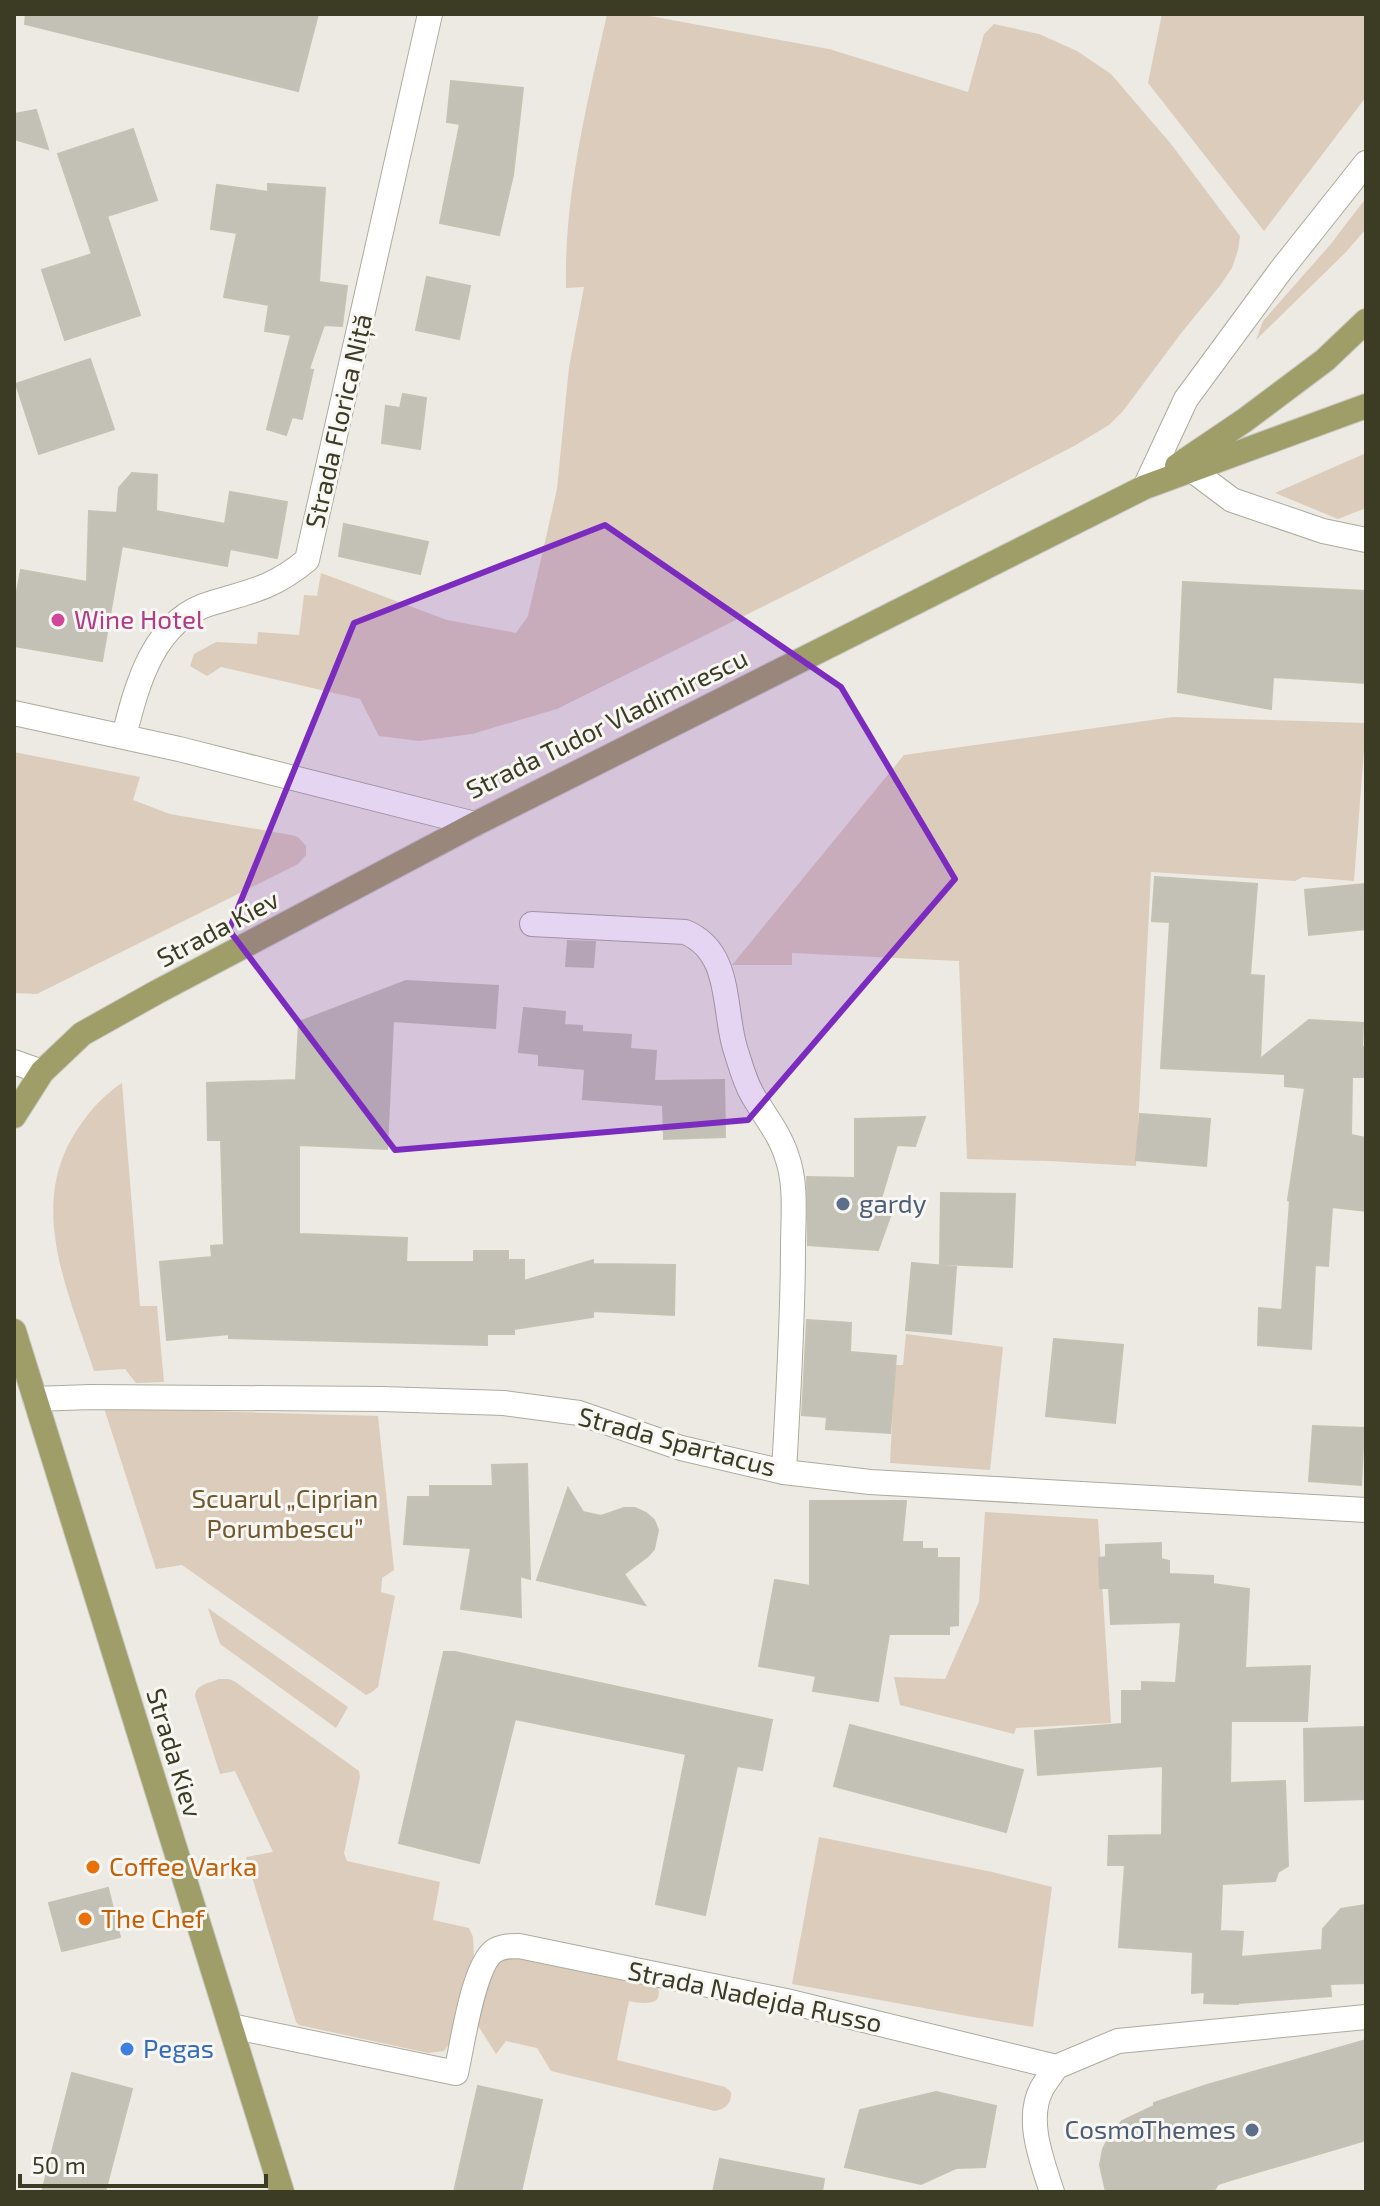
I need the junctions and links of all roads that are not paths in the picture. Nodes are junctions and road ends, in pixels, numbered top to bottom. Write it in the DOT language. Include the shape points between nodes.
graph roads {
  1 [pos="430,14"];
  2 [pos="1366,163"];
  3 [pos="1366,321"];
  4 [pos="1366,406"];
  5 [pos="1192,470"];
  6 [pos="1145,487"];
  7 [pos="1366,540"];
  8 [pos="14,713"];
  9 [pos="124,736"];
  10 [pos="475,824"];
  11 [pos="532,924"];
  12 [pos="14,1062"];
  13 [pos="42,1072"];
  14 [pos="14,1116"];
  15 [pos="14,1331"];
  16 [pos="35,1399"];
  17 [pos="784,1472"];
  18 [pos="1366,1510"];
  19 [pos="1366,2017"];
  20 [pos="231,2026"];
  21 [pos="1056,2067"];
  22 [pos="282,2192"];
  23 [pos="1052,2192"];
  1 -- 9 [label="street, Strada Florica Niță" via="307,560 286,578 179,618 158,642 133,699"];
  2 -- 6 [label="street" via="1186,399"];
  3 -- 6 [label="main road, Strada Tudor Vladimirescu" via="1325,360"];
  4 -- 5 [label="main road, Strada Tudor Vladimirescu"];
  5 -- 6 [label="main road, Strada Tudor Vladimirescu"];
  5 -- 7 [label="street" via="1232,500"];
  6 -- 10 [label="main road, Strada Tudor Vladimirescu"];
  8 -- 9 [label="street, Strada Tudor Vladimirescu"];
  9 -- 10 [label="street, Strada Tudor Vladimirescu"];
  10 -- 13 [label="main road, Strada Kiev" via="120,1012 82,1034"];
  11 -- 17 [label="street" via="685,932 714,955 750,1091 773,1127 792,1178"];
  12 -- 13 [label="street"];
  13 -- 14 [label="main road, Strada Kiev"];
  15 -- 16 [label="main road, Strada Kiev"];
  16 -- 17 [label="street, Strada Spartacus" via="504,1403 579,1413 681,1448"];
  16 -- 20 [label="main road, Strada Kiev"];
  17 -- 18 [label="street, Strada Spartacus" via="870,1482"];
  19 -- 21 [label="street" via="1118,2041"];
  20 -- 21 [label="street, Strada Nadejda Russo" via="456,2073 481,1968 494,1951 519,1946 786,2001"];
  20 -- 22 [label="main road, Strada Kiev"];
  21 -- 23 [label="street" via="1035,2112"];
}
